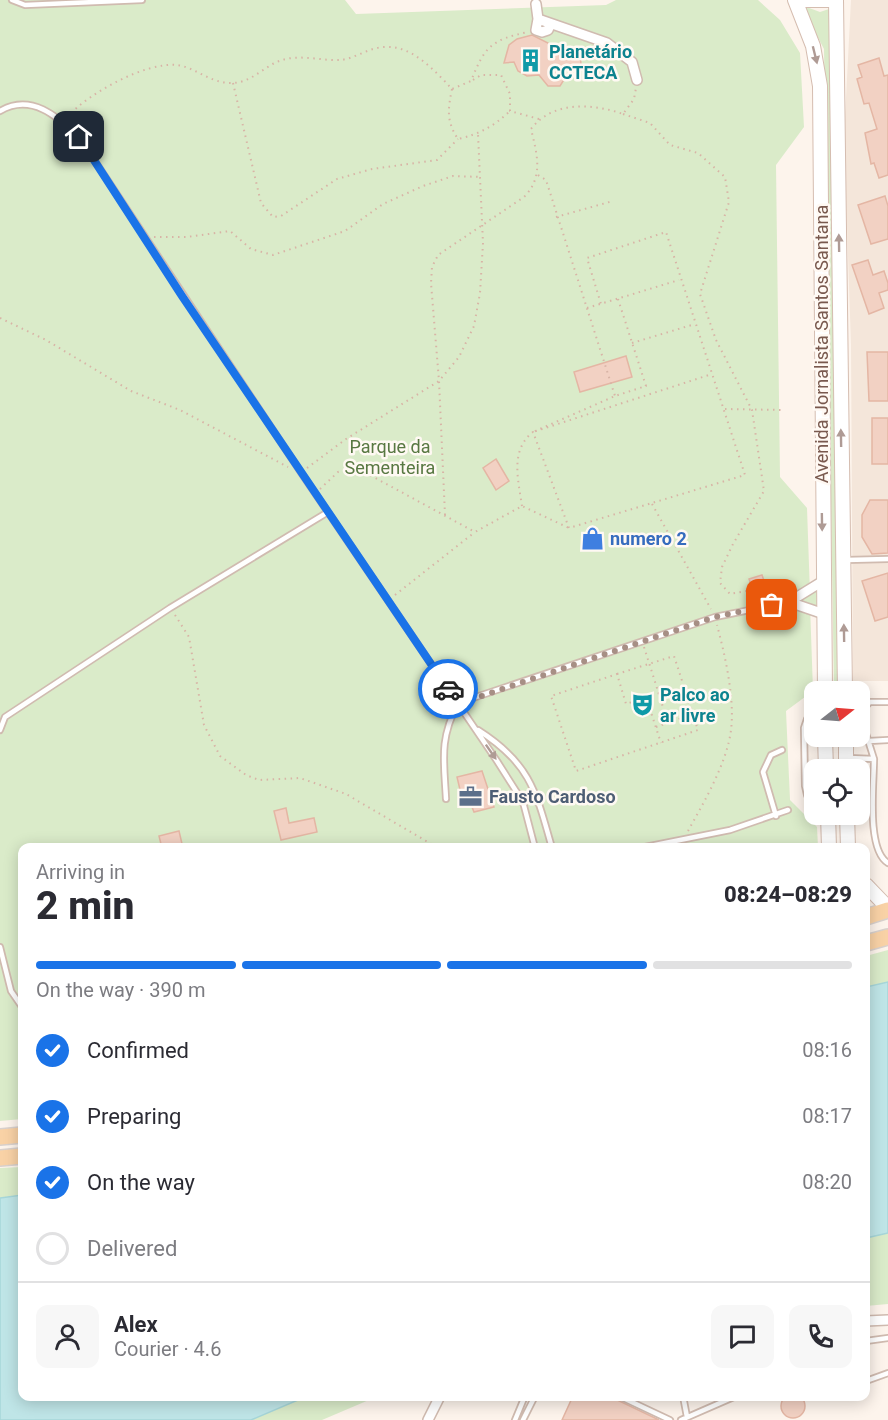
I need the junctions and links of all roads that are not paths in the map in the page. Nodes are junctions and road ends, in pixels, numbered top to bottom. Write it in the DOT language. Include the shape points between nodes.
graph roads {
  1 [pos="12,0"];
  2 [pos="142,0"];
  3 [pos="795,0"];
  4 [pos="804,0"];
  5 [pos="830,0"];
  6 [pos="836,0"];
  7 [pos="536,4"];
  8 [pos="538,19"];
  9 [pos="550,25"];
  10 [pos="638,80"];
  11 [pos="0,111"];
  12 [pos="328,512"];
  13 [pos="888,559"];
  14 [pos="843,560"];
  15 [pos="823,581"];
  16 [pos="789,602"];
  17 [pos="824,614"];
  18 [pos="825,681"];
  19 [pos="845,681"];
  20 [pos="870,702"];
  21 [pos="888,702"];
  22 [pos="458,704"];
  23 [pos="2,715"];
  24 [pos="475,728"];
  25 [pos="0,730"];
  26 [pos="888,740"];
  27 [pos="870,741"];
  28 [pos="870,745"];
  29 [pos="782,750"];
  30 [pos="874,759"];
  31 [pos="870,760"];
  32 [pos="446,800"];
  33 [pos="788,810"];
  34 [pos="776,816"];
  35 [pos="826,825"];
  36 [pos="847,825"];
  37 [pos="534,843"];
  38 [pos="551,843"];
  39 [pos="664,843"];
  40 [pos="828,843"];
  41 [pos="848,843"];
  42 [pos="888,863"];
  43 [pos="870,889"];
  44 [pos="888,909"];
  45 [pos="870,916"];
  46 [pos="0,947"];
  47 [pos="18,1001"];
  48 [pos="18,1135"];
  49 [pos="0,1137"];
  50 [pos="18,1156"];
  51 [pos="0,1158"];
  52 [pos="888,1320"];
  53 [pos="870,1321"];
  54 [pos="887,1339"];
  55 [pos="870,1341"];
  56 [pos="888,1373"];
  57 [pos="870,1380"];
  58 [pos="438,1401"];
  59 [pos="523,1401"];
  60 [pos="532,1401"];
  61 [pos="629,1401"];
  62 [pos="684,1401"];
  63 [pos="724,1401"];
  64 [pos="687,1417"];
  65 [pos="428,1420"];
  66 [pos="515,1420"];
  67 [pos="523,1420"];
  68 [pos="669,1420"];
  69 [pos="681,1420"];
  1 -- 2 [label="lane" via="25,5"];
  3 -- 15 [label="main road, Avenida Jornalista Santos Santana, one-way" via="813,46 820,86"];
  4 -- 5 [label="main road"];
  14 -- 6 [label="main road, Avenida Jornalista Santos Santana, one-way"];
  7 -- 8 [label="street"];
  8 -- 9 [label="street"];
  8 -- 9 [label="street" via="536,30 548,30"];
  9 -- 10 [label="street" via="608,43 632,62"];
  11 -- 12 [label="lane" via="21,103 43,108 79,137"];
  12 -- 22 [label="lane"];
  12 -- 23 [label="lane"];
  13 -- 14 [label="lane"];
  19 -- 14 [label="main road, Avenida Jornalista Santos Santana, one-way"];
  15 -- 16 [label="street"];
  15 -- 17 [label="main road, Avenida Jornalista Santos Santana"];
  16 -- 17 [label="street"];
  16 -- 22 [label="lane" via="715,617"];
  17 -- 18 [label="main road, Avenida Jornalista Santos Santana"];
  20 -- 21 [label="lane"];
  22 -- 24 [label="lane"];
  22 -- 32 [label="lane" via="447,724 443,743"];
  23 -- 25 [label="lane"];
  24 -- 37 [label="lane, one-way" via="523,802"];
  24 -- 38 [label="lane" via="506,750 529,780"];
  26 -- 27 [label="lane"];
  28 -- 30 [label="lane"];
  29 -- 34 [label="lane" via="771,755 764,772"];
  30 -- 31 [label="lane"];
  30 -- 42 [label="lane" via="874,838 878,853"];
  33 -- 34 [label="lane"];
  34 -- 39 [label="lane"];
  35 -- 40 [label="main road"];
  36 -- 41 [label="main road"];
  43 -- 44 [label="main road"];
  44 -- 45 [label="main road"];
  46 -- 47 [label="lane" via="11,991"];
  48 -- 49 [label="main road"];
  50 -- 51 [label="main road"];
  52 -- 53 [label="street"];
  54 -- 55 [label="lane"];
  56 -- 57 [label="lane"];
  58 -- 65 [label="street"];
  59 -- 66 [label="lane"];
  60 -- 67 [label="lane"];
  61 -- 68 [label="lane"];
  62 -- 64 [label="lane"];
  63 -- 64 [label="lane"];
  64 -- 69 [label="lane"];
}
